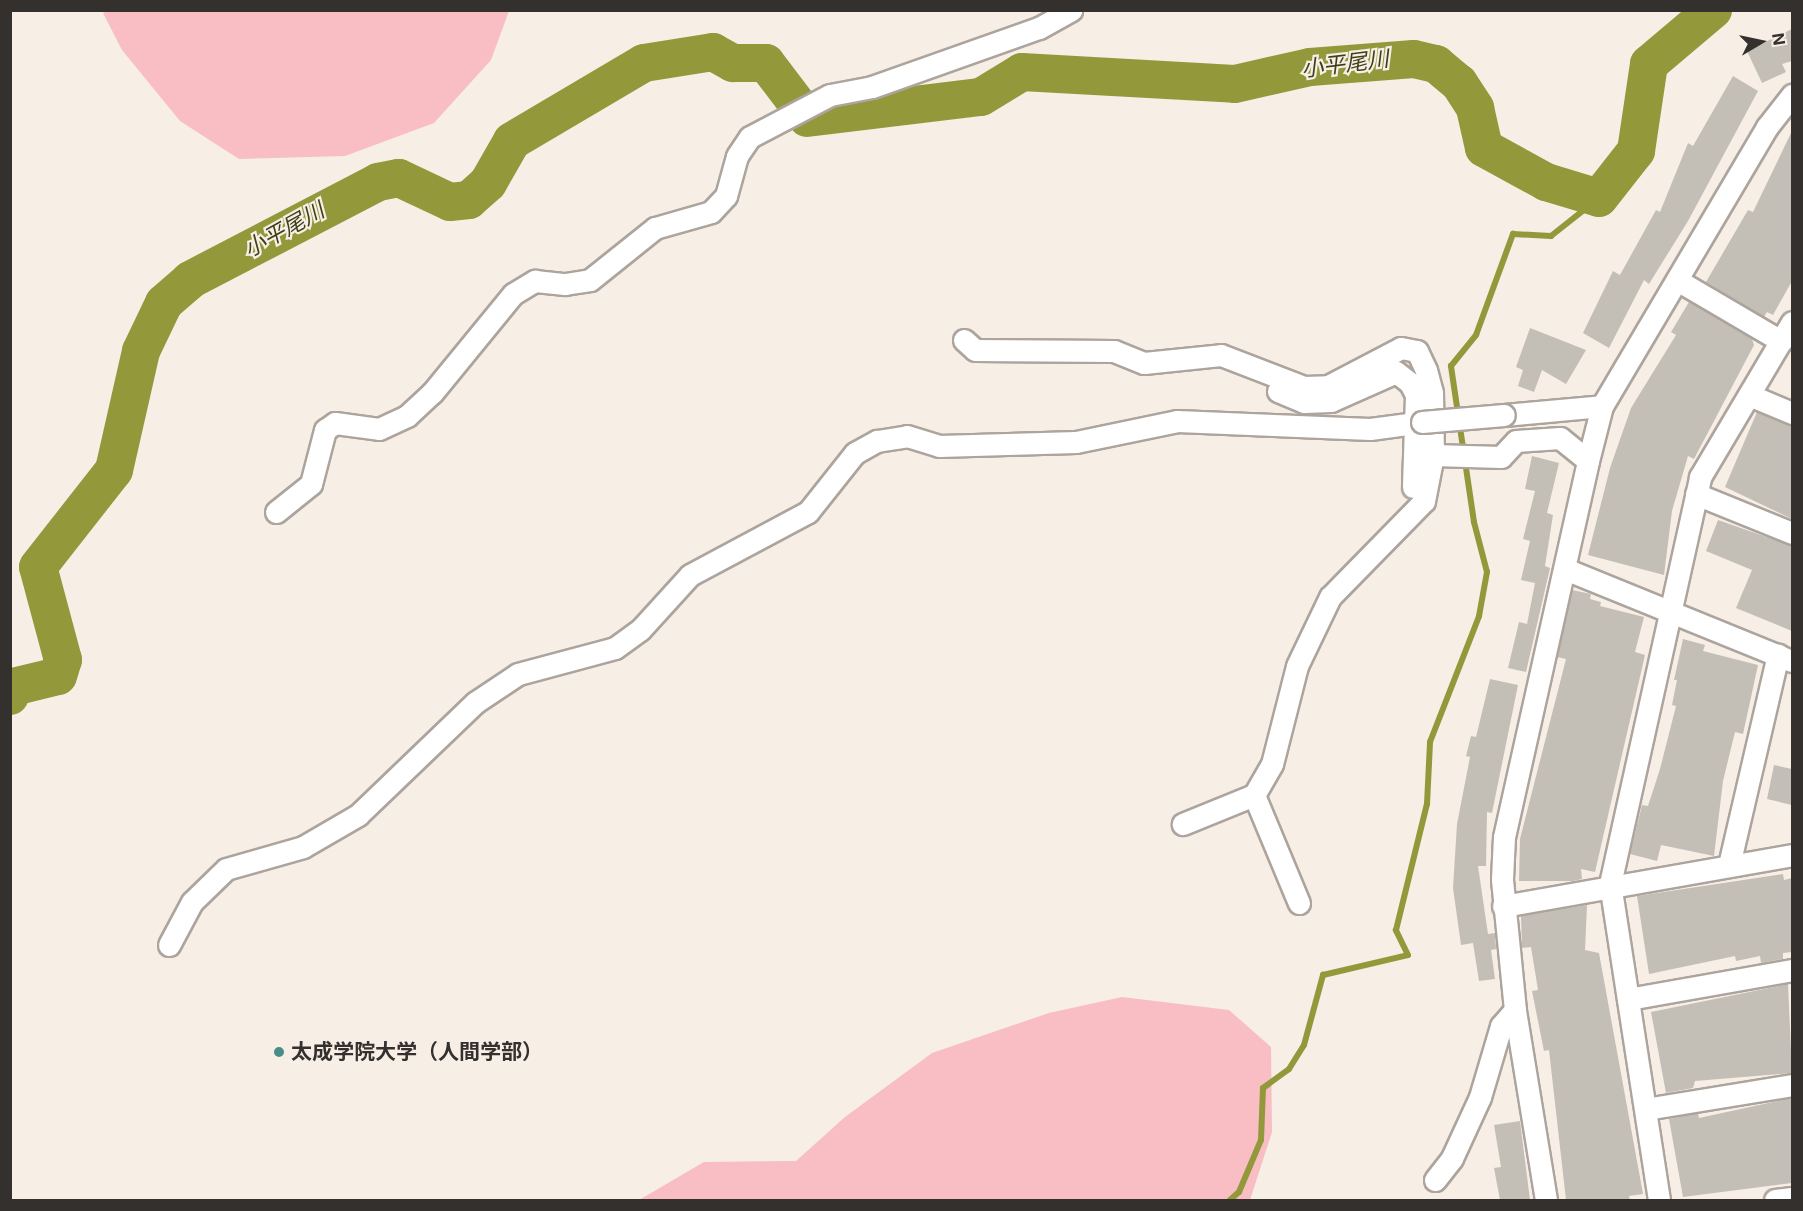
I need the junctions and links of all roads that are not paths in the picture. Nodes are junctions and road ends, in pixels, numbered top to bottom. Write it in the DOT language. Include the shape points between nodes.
graph roads {
  1 [pos="1071,10"];
  2 [pos="1792,95"];
  3 [pos="1677,280"];
  4 [pos="1792,322"];
  5 [pos="964,340"];
  6 [pos="1781,341"];
  7 [pos="1221,355"];
  8 [pos="1749,395"];
  9 [pos="1602,406"];
  10 [pos="1792,413"];
  11 [pos="1420,423"];
  12 [pos="1436,455"];
  13 [pos="1587,461"];
  14 [pos="1696,494"];
  15 [pos="276,512"];
  16 [pos="1792,533"];
  17 [pos="1565,569"];
  18 [pos="1671,610"];
  19 [pos="1315,623"];
  20 [pos="1785,658"];
  21 [pos="1254,795"];
  22 [pos="1183,824"];
  23 [pos="1792,855"];
  24 [pos="1729,866"];
  25 [pos="1610,884"];
  26 [pos="1299,903"];
  27 [pos="1503,906"];
  28 [pos="168,945"];
  29 [pos="1792,970"];
  30 [pos="1628,999"];
  31 [pos="1515,1010"];
  32 [pos="1792,1085"];
  33 [pos="1646,1109"];
  34 [pos="1435,1180"];
  35 [pos="1792,1197"];
  36 [pos="1546,1200"];
  37 [pos="1659,1200"];
  38 [pos="1775,1200"];
  1 -- 15 [label="street" via="1039,28 872,87 830,95 750,137 737,156 726,196 711,212 655,228 590,280 565,284 535,281 513,294 432,393 407,416 379,429 335,423 325,430 311,484"];
  2 -- 3 [label="street" via="1767,127"];
  3 -- 6 [label="street"];
  3 -- 9 [label="street"];
  4 -- 6 [label="street"];
  5 -- 7 [label="street" via="975,350 1114,351 1144,363"];
  6 -- 8 [label="street"];
  7 -- 11 [label="street" via="1234,372 1304,402 1331,401 1396,372 1410,383 1416,395"];
  7 -- 12 [label="street" via="1304,387 1328,386 1401,348 1416,351 1432,393"];
  8 -- 10 [label="street"];
  8 -- 14 [label="street" via="1700,477"];
  9 -- 11 [label="street, bridge"];
  9 -- 13 [label="street"];
  11 -- 19 [label="street" via="1417,477 1409,501 1337,573 1306,618"];
  11 -- 28 [label="street" via="1370,429 1177,421 1076,442 939,446 907,436 877,441 855,453 808,512 690,575 640,630 615,648 518,674 476,702 358,815 303,848 226,869 192,902"];
  12 -- 13 [label="street" via="1501,457 1516,441 1560,438"];
  12 -- 19 [label="street" via="1424,501 1353,569"];
  13 -- 17 [label="street"];
  14 -- 16 [label="street"];
  14 -- 18 [label="street"];
  17 -- 18 [label="street"];
  17 -- 27 [label="street" via="1504,837"];
  18 -- 20 [label="street"];
  18 -- 25 [label="street"];
  19 -- 21 [label="street" via="1297,666 1272,764"];
  20 -- 24 [label="street"];
  21 -- 22 [label="street"];
  21 -- 26 [label="street"];
  23 -- 24 [label="street"];
  24 -- 25 [label="street"];
  25 -- 27 [label="street"];
  25 -- 30 [label="street"];
  27 -- 31 [label="street"];
  29 -- 30 [label="street"];
  30 -- 33 [label="street"];
  31 -- 34 [label="street" via="1501,1026 1480,1097 1452,1158"];
  31 -- 36 [label="street"];
  32 -- 33 [label="street"];
  33 -- 37 [label="street"];
  35 -- 38 [label="street"];
}
